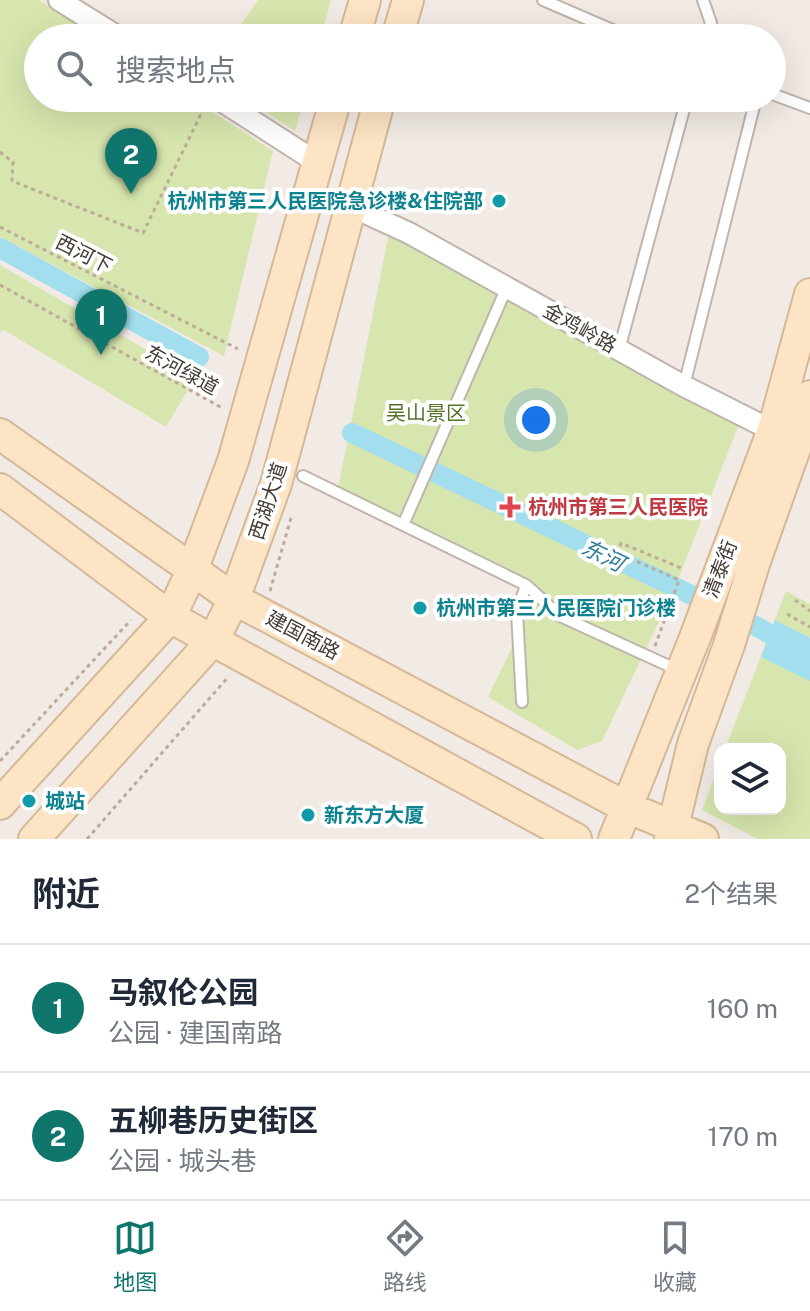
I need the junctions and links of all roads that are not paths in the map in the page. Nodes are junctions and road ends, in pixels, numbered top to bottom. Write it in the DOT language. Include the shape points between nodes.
graph roads {
  1 [pos="59,0"];
  2 [pos="365,0"];
  3 [pos="408,0"];
  4 [pos="543,0"];
  5 [pos="703,0"];
  6 [pos="98,24"];
  7 [pos="358,24"];
  8 [pos="401,24"];
  9 [pos="599,24"];
  10 [pos="711,24"];
  11 [pos="786,99"];
  12 [pos="810,108"];
  13 [pos="223,112"];
  14 [pos="332,112"];
  15 [pos="376,112"];
  16 [pos="683,112"];
  17 [pos="752,112"];
  18 [pos="318,163"];
  19 [pos="350,206"];
  20 [pos="507,287"];
  21 [pos="810,294"];
  22 [pos="619,350"];
  23 [pos="684,386"];
  24 [pos="810,396"];
  25 [pos="0,434"];
  26 [pos="793,441"];
  27 [pos="303,476"];
  28 [pos="0,489"];
  29 [pos="403,525"];
  30 [pos="192,571"];
  31 [pos="526,585"];
  32 [pos="234,599"];
  33 [pos="159,610"];
  34 [pos="214,639"];
  35 [pos="681,671"];
  36 [pos="522,702"];
  37 [pos="0,804"];
  38 [pos="624,806"];
  39 [pos="671,833"];
  40 [pos="34,839"];
  41 [pos="576,839"];
  42 [pos="614,839"];
  43 [pos="703,839"];
  1 -- 6 [label="street"];
  2 -- 7 [label="main road"];
  3 -- 8 [label="main road"];
  4 -- 9 [label="lane"];
  5 -- 10 [label="lane"];
  11 -- 12 [label="lane"];
  13 -- 18 [label="street"];
  14 -- 18 [label="main road"];
  15 -- 19 [label="main road, 西湖大道"];
  16 -- 22 [label="lane"];
  17 -- 23 [label="lane"];
  18 -- 30 [label="main road" via="233,461"];
  19 -- 20 [label="street, 金鸡岭路"];
  19 -- 32 [label="main road, 西湖大道" via="276,484"];
  20 -- 22 [label="street, 金鸡岭路"];
  20 -- 29 [label="lane"];
  21 -- 26 [label="main road, 清泰街"];
  22 -- 23 [label="street, 金鸡岭路"];
  23 -- 26 [label="street, 金鸡岭路"];
  24 -- 26 [label="main road, 清泰街"];
  25 -- 30 [label="main road, 建国南路"];
  26 -- 35 [label="main road, 清泰街, bridge" via="726,555"];
  26 -- 39 [label="main road, 清泰街, bridge" via="693,744"];
  27 -- 29 [label="lane"];
  28 -- 33 [label="main road"];
  29 -- 31 [label="lane"];
  30 -- 32 [label="main road, 建国南路"];
  30 -- 33 [label="main road"];
  31 -- 35 [label="lane" via="560,616"];
  31 -- 36 [label="lane" via="517,612"];
  32 -- 34 [label="main road, 西湖大道"];
  32 -- 38 [label="main road, 建国南路"];
  33 -- 34 [label="main road"];
  33 -- 37 [label="main road"];
  34 -- 40 [label="main road, 西湖大道"];
  34 -- 41 [label="main road"];
  35 -- 38 [label="main road, 清泰街"];
  38 -- 39 [label="main road, 建国南路"];
  38 -- 42 [label="main road, 清泰街"];
  39 -- 43 [label="main road, 建国南路"];
}
